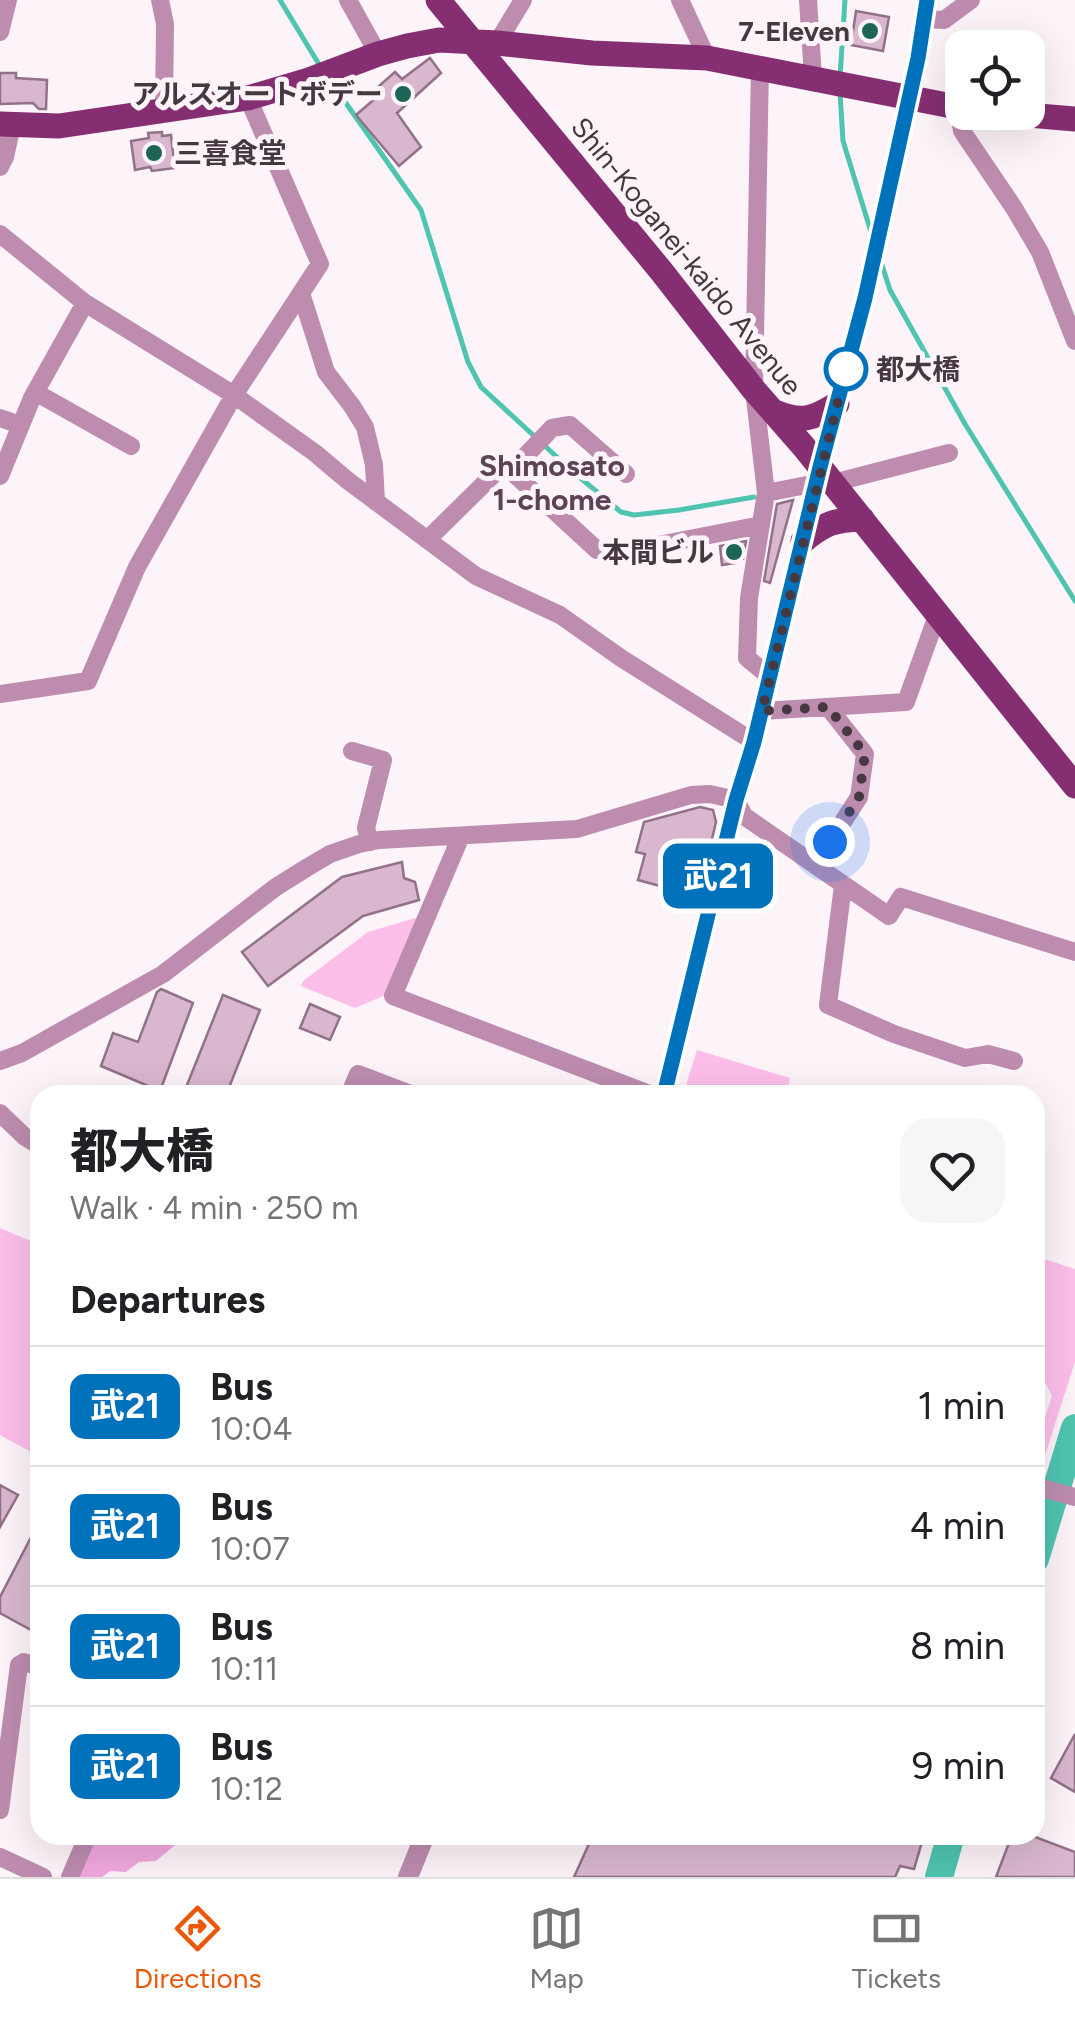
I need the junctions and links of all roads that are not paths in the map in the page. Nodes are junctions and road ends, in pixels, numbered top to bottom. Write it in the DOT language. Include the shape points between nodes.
graph roads {
  1 [pos="8,0"];
  2 [pos="160,0"];
  3 [pos="348,0"];
  4 [pos="438,0"];
  5 [pos="523,0"];
  6 [pos="680,0"];
  7 [pos="808,0"];
  8 [pos="971,0"];
  9 [pos="926,9"];
  10 [pos="0,32"];
  11 [pos="486,42"];
  12 [pos="378,54"];
  13 [pos="707,58"];
  14 [pos="760,67"];
  15 [pos="830,81"];
  16 [pos="248,98"];
  17 [pos="910,98"];
  18 [pos="945,105"];
  19 [pos="164,111"];
  20 [pos="1045,116"];
  21 [pos="1075,119"];
  22 [pos="6,125"];
  23 [pos="962,130"];
  24 [pos="0,167"];
  25 [pos="0,234"];
  26 [pos="301,293"];
  27 [pos="85,303"];
  28 [pos="1075,342"];
  29 [pos="754,390"];
  30 [pos="36,392"];
  31 [pos="234,395"];
  32 [pos="837,404"];
  33 [pos="775,412"];
  34 [pos="0,418"];
  35 [pos="20,425"];
  36 [pos="131,446"];
  37 [pos="949,453"];
  38 [pos="511,471"];
  39 [pos="626,474"];
  40 [pos="0,476"];
  41 [pos="823,478"];
  42 [pos="766,494"];
  43 [pos="376,502"];
  44 [pos="862,518"];
  45 [pos="761,525"];
  46 [pos="427,540"];
  47 [pos="803,541"];
  48 [pos="938,614"];
  49 [pos="769,676"];
  50 [pos="0,694"];
  51 [pos="828,707"];
  52 [pos="762,711"];
  53 [pos="754,742"];
  54 [pos="352,751"];
  55 [pos="1075,786"];
  56 [pos="736,800"];
  57 [pos="461,836"];
  58 [pos="370,842"];
  59 [pos="815,865"];
  60 [pos="843,885"];
  61 [pos="1075,952"];
  62 [pos="1014,1060"];
  63 [pos="0,1062"];
  64 [pos="353,1085"];
  65 [pos="387,1085"];
  66 [pos="626,1085"];
  67 [pos="666,1085"];
  68 [pos="0,1114"];
  69 [pos="30,1140"];
  70 [pos="1045,1488"];
  71 [pos="1075,1497"];
  72 [pos="30,1664"];
  73 [pos="0,1810"];
  74 [pos="84,1845"];
  75 [pos="418,1845"];
  76 [pos="0,1857"];
  77 [pos="43,1877"];
  78 [pos="70,1877"];
  79 [pos="408,1877"];
  1 -- 10 [label="street"];
  2 -- 19 [label="street"];
  3 -- 12 [label="street"];
  4 -- 11 [label="main road, Shin-Koganei-kaido Avenue"];
  5 -- 11 [label="street"];
  6 -- 13 [label="street"];
  7 -- 15 [label="street"];
  8 -- 9 [label="street" via="944,20"];
  9 -- 17 [label="street"];
  11 -- 12 [label="main road" via="439,40"];
  11 -- 13 [label="main road"];
  11 -- 29 [label="main road, Shin-Koganei-kaido Avenue"];
  12 -- 16 [label="main road"];
  13 -- 14 [label="main road"];
  14 -- 15 [label="main road"];
  14 -- 29 [label="street"];
  15 -- 17 [label="main road"];
  16 -- 19 [label="main road"];
  16 -- 26 [label="street" via="320,264"];
  17 -- 18 [label="main road"];
  17 -- 32 [label="street"];
  19 -- 22 [label="main road" via="58,126"];
  20 -- 21 [label="main road"];
  22 -- 24 [label="street"];
  23 -- 28 [label="street" via="1040,252"];
  25 -- 27 [label="street"];
  26 -- 31 [label="street"];
  26 -- 43 [label="street" via="326,372 365,427"];
  27 -- 30 [label="street"];
  27 -- 31 [label="street"];
  29 -- 33 [label="main road, Shin-Koganei-kaido Avenue"];
  29 -- 42 [label="street"];
  30 -- 35 [label="street"];
  30 -- 36 [label="street"];
  31 -- 43 [label="street"];
  31 -- 50 [label="street" via="137,567 88,681"];
  32 -- 33 [label="main road" via="806,418"];
  32 -- 41 [label="street"];
  33 -- 41 [label="main road, Shin-Koganei-kaido Avenue"];
  34 -- 35 [label="street"];
  35 -- 40 [label="street"];
  37 -- 41 [label="street"];
  38 -- 39 [label="street" via="552,428 570,425"];
  38 -- 45 [label="street" via="597,550 648,548"];
  38 -- 46 [label="street" via="497,471"];
  41 -- 42 [label="street"];
  41 -- 44 [label="main road, Shin-Koganei-kaido Avenue"];
  41 -- 47 [label="street"];
  42 -- 45 [label="street"];
  43 -- 46 [label="street"];
  44 -- 47 [label="main road" via="836,520"];
  44 -- 48 [label="main road, Shin-Koganei-kaido Avenue"];
  45 -- 49 [label="street" via="748,598 748,658"];
  46 -- 53 [label="street" via="476,576 560,615"];
  47 -- 49 [label="street"];
  48 -- 51 [label="street" via="906,702"];
  48 -- 55 [label="main road, Shin-Koganei-kaido Avenue"];
  49 -- 52 [label="street"];
  51 -- 52 [label="street"];
  51 -- 59 [label="street" via="865,754 859,797"];
  52 -- 53 [label="street"];
  53 -- 56 [label="street"];
  54 -- 58 [label="street" via="383,760 366,828"];
  56 -- 57 [label="street" via="691,795 577,829"];
  56 -- 59 [label="street" via="744,816"];
  56 -- 67 [label="street"];
  57 -- 58 [label="street"];
  57 -- 66 [label="street" via="393,996"];
  58 -- 63 [label="street" via="308,867 163,974"];
  59 -- 60 [label="street"];
  60 -- 61 [label="street" via="888,916 901,897"];
  60 -- 62 [label="street" via="828,1006 965,1058"];
  64 -- 65 [label="street" via="358,1074"];
  68 -- 69 [label="street"];
  70 -- 71 [label="street"];
  72 -- 73 [label="street" via="19,1665"];
  74 -- 78 [label="street"];
  75 -- 79 [label="street"];
  76 -- 77 [label="street"];
}
